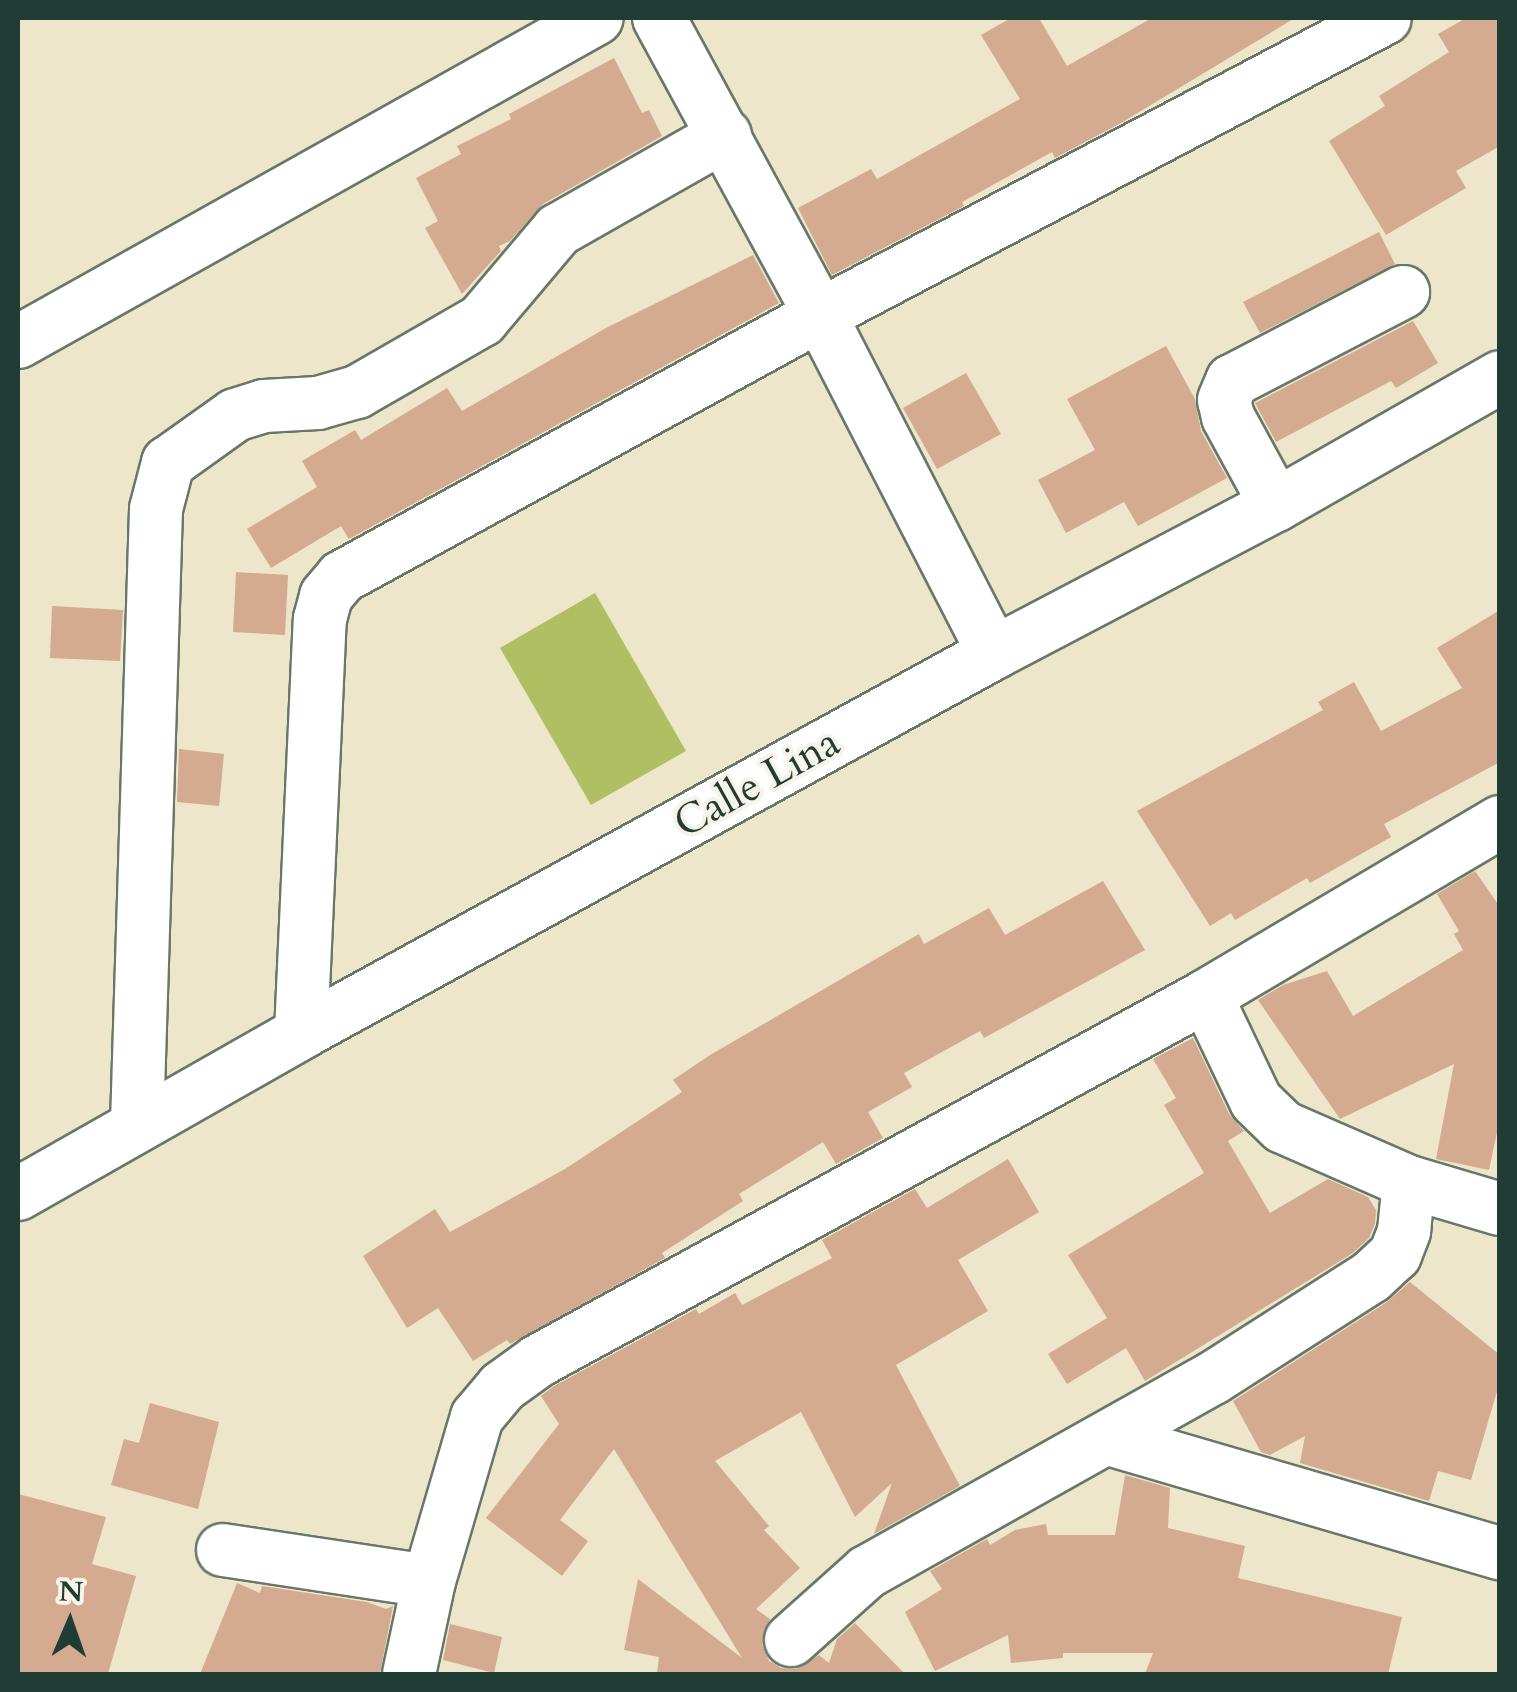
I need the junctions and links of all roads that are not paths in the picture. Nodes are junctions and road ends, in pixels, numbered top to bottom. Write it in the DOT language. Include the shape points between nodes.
graph roads {
  1 [pos="597,18"];
  2 [pos="659,18"];
  3 [pos="1385,18"];
  4 [pos="724,135"];
  5 [pos="1403,292"];
  6 [pos="820,315"];
  7 [pos="18,342"];
  8 [pos="1500,377"];
  9 [pos="1276,505"];
  10 [pos="994,653"];
  11 [pos="1500,822"];
  12 [pos="1206,996"];
  13 [pos="300,1033"];
  14 [pos="137,1124"];
  15 [pos="1409,1182"];
  16 [pos="18,1194"];
  17 [pos="1500,1209"];
  18 [pos="1109,1440"];
  19 [pos="223,1550"];
  20 [pos="1500,1553"];
  21 [pos="428,1581"];
  22 [pos="791,1640"];
  23 [pos="408,1674"];
  1 -- 7 [label="street"];
  2 -- 4 [label="street"];
  3 -- 6 [label="street"];
  4 -- 6 [label="street"];
  4 -- 14 [label="street" via="558,230 482,320 357,392 235,415 168,463 156,509"];
  5 -- 9 [label="street" via="1232,381 1224,400 1228,417"];
  6 -- 10 [label="street"];
  6 -- 13 [label="street" via="342,578 326,596"];
  8 -- 9 [label="street, Calle Lina"];
  9 -- 10 [label="street, Calle Lina"];
  10 -- 13 [label="street, Calle Lina"];
  11 -- 12 [label="street"];
  12 -- 15 [label="street" via="1256,1101 1283,1126"];
  12 -- 21 [label="street" via="538,1361 502,1387 478,1418"];
  13 -- 14 [label="street, Calle Lina"];
  14 -- 16 [label="street, Calle Lina"];
  15 -- 17 [label="street"];
  15 -- 18 [label="street" via="1395,1255 1371,1277"];
  18 -- 20 [label="street"];
  18 -- 22 [label="street" via="867,1572"];
  19 -- 21 [label="street"];
  21 -- 23 [label="street"];
}
